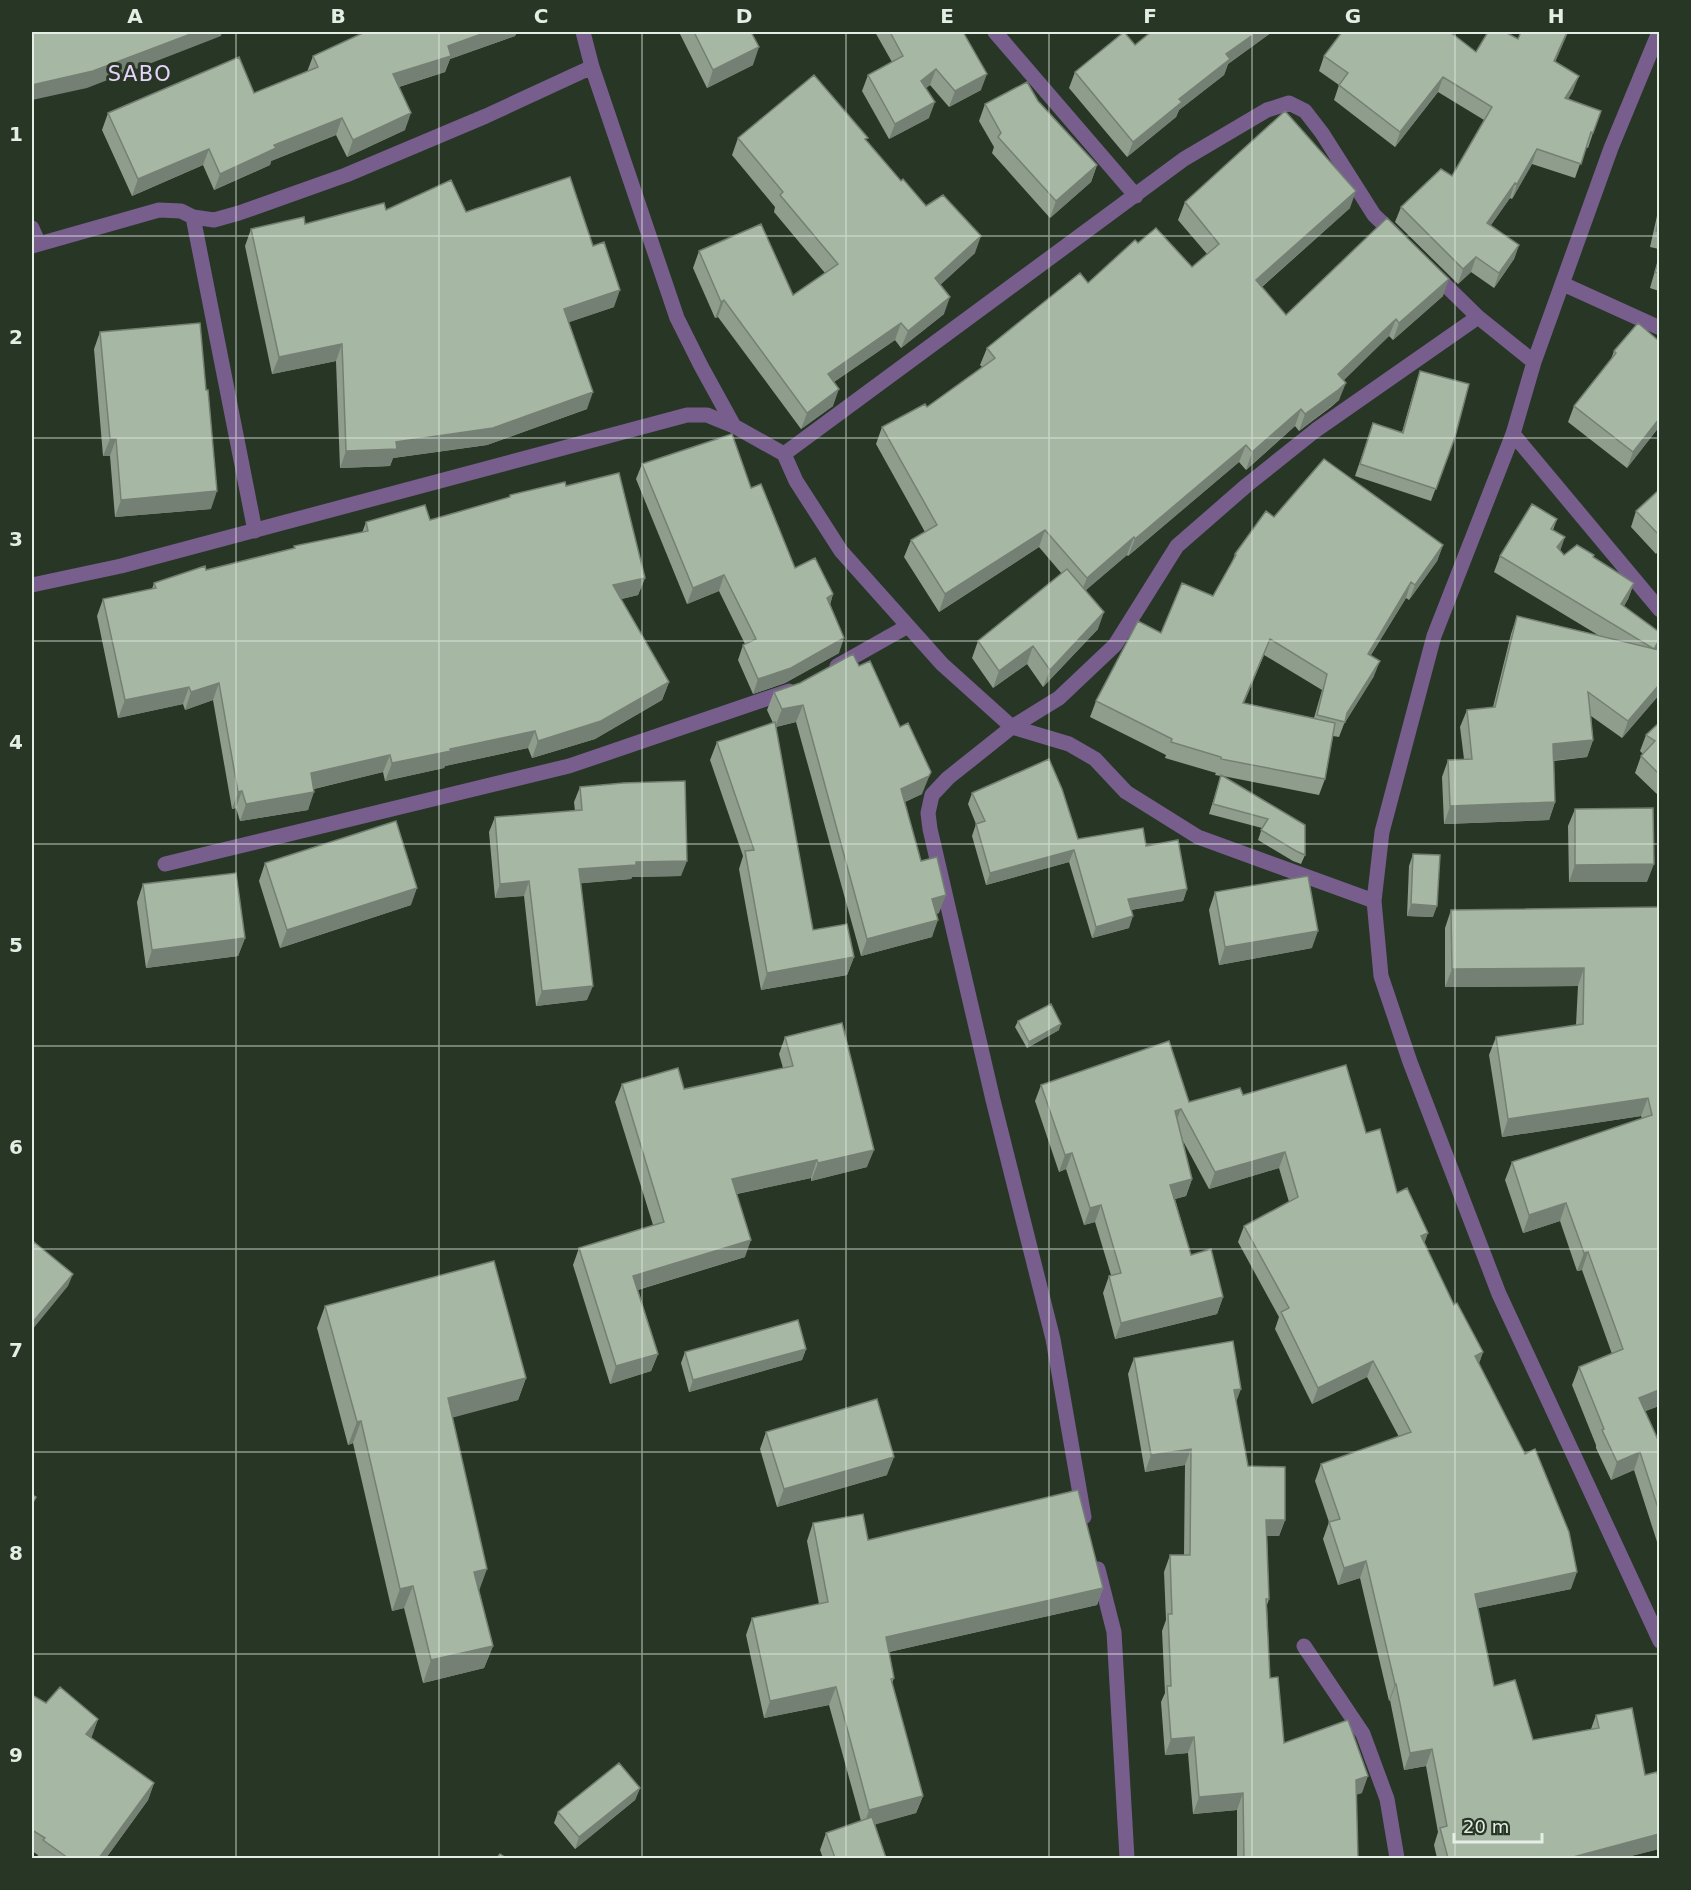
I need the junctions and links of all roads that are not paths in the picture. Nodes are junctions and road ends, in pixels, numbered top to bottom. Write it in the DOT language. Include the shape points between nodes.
graph roads {
  1 [pos="582,32"];
  2 [pos="995,32"];
  3 [pos="1659,32"];
  4 [pos="592,67"];
  5 [pos="1136,196"];
  6 [pos="193,218"];
  7 [pos="32,228"];
  8 [pos="35,245"];
  9 [pos="1406,246"];
  10 [pos="1422,262"];
  11 [pos="1563,284"];
  12 [pos="1478,316"];
  13 [pos="1659,328"];
  14 [pos="1534,362"];
  15 [pos="734,426"];
  16 [pos="1513,434"];
  17 [pos="783,454"];
  18 [pos="255,531"];
  19 [pos="32,585"];
  20 [pos="1659,610"];
  21 [pos="908,626"];
  22 [pos="829,670"];
  23 [pos="799,686"];
  24 [pos="1012,727"];
  25 [pos="165,864"];
  26 [pos="1374,901"];
  27 [pos="1087,1529"];
  28 [pos="1093,1552"];
  29 [pos="1659,1641"];
  30 [pos="1304,1646"];
  31 [pos="1127,1858"];
  32 [pos="1396,1858"];
  1 -- 4 [label="street"];
  2 -- 5 [label="street"];
  3 -- 11 [label="street" via="1611,148"];
  4 -- 6 [label="street" via="345,175 214,220"];
  4 -- 15 [label="street" via="677,318"];
  5 -- 9 [label="street" via="1184,159 1267,110 1289,103 1305,111 1317,125 1374,215"];
  5 -- 17 [label="street"];
  6 -- 8 [label="street" via="181,211 159,210"];
  6 -- 18 [label="street"];
  7 -- 8 [label="street"];
  10 -- 12 [label="street"];
  11 -- 13 [label="street"];
  11 -- 14 [label="street"];
  12 -- 14 [label="street"];
  12 -- 24 [label="street" via="1317,430 1177,546 1115,645 1059,698"];
  14 -- 16 [label="street"];
  15 -- 17 [label="street"];
  15 -- 18 [label="street" via="707,415 687,415"];
  16 -- 20 [label="street"];
  16 -- 26 [label="street" via="1434,636 1382,832"];
  17 -- 21 [label="street" via="842,551"];
  18 -- 19 [label="street"];
  21 -- 22 [label="street"];
  21 -- 24 [label="street" via="942,664"];
  23 -- 25 [label="street" via="569,766"];
  24 -- 26 [label="street" via="1070,744 1095,759 1126,792 1198,837"];
  24 -- 27 [label="street" via="948,778 932,795 928,813 993,1100 1053,1339"];
  26 -- 29 [label="street" via="1381,975 1499,1294"];
  28 -- 31 [label="street" via="1114,1632"];
  30 -- 32 [label="street" via="1363,1734 1387,1799"];
}
